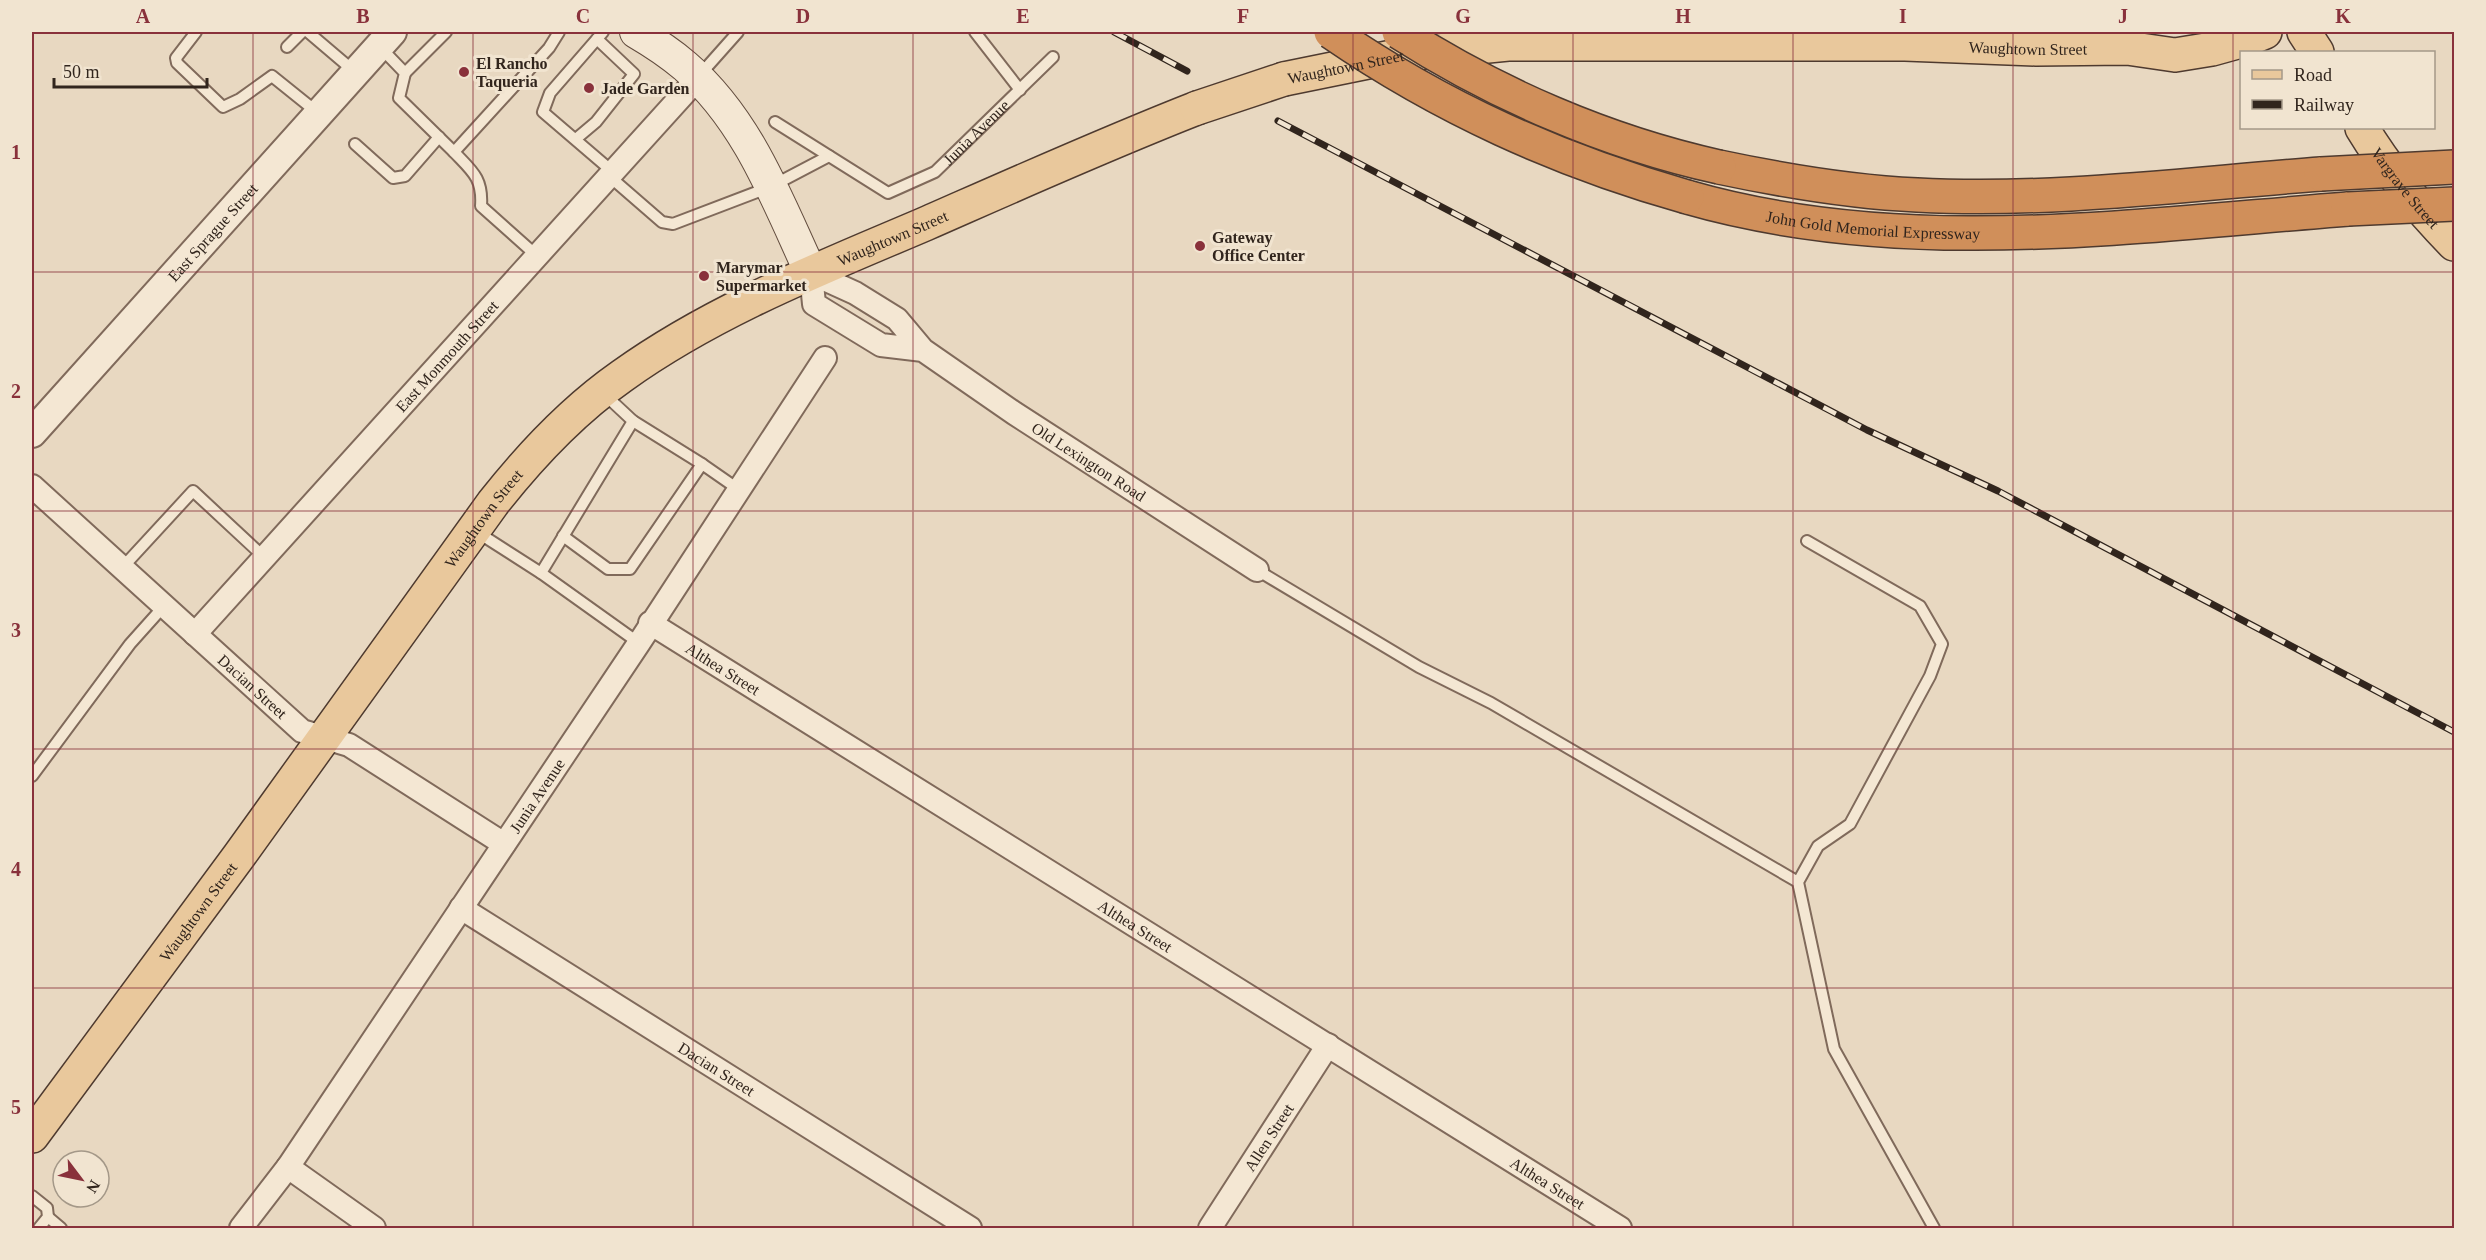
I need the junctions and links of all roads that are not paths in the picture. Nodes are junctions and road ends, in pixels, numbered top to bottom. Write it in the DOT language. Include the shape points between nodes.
graph roads {
  1 [pos="196,32"];
  2 [pos="302,32"];
  3 [pos="308,32"];
  4 [pos="446,32"];
  5 [pos="559,32"];
  6 [pos="738,32"];
  7 [pos="975,32"];
  8 [pos="1331,32"];
  9 [pos="1399,32"];
  10 [pos="2265,32"];
  11 [pos="2304,32"];
  12 [pos="600,35"];
  13 [pos="649,35"];
  14 [pos="1554,37"];
  15 [pos="386,39"];
  16 [pos="2140,40"];
  17 [pos="287,48"];
  18 [pos="2316,51"];
  19 [pos="1053,57"];
  20 [pos="355,73"];
  21 [pos="405,73"];
  22 [pos="698,78"];
  23 [pos="1020,90"];
  24 [pos="319,113"];
  25 [pos="775,122"];
  26 [pos="2363,129"];
  27 [pos="439,137"];
  28 [pos="577,138"];
  29 [pos="355,144"];
  30 [pos="454,152"];
  31 [pos="829,156"];
  32 [pos="2454,167"];
  33 [pos="611,174"];
  34 [pos="770,187"];
  35 [pos="2454,204"];
  36 [pos="2454,244"];
  37 [pos="537,256"];
  38 [pos="811,273"];
  39 [pos="923,350"];
  40 [pos="825,358"];
  41 [pos="602,392"];
  42 [pos="633,422"];
  43 [pos="32,433"];
  44 [pos="702,464"];
  45 [pos="32,486"];
  46 [pos="738,489"];
  47 [pos="474,530"];
  48 [pos="563,536"];
  49 [pos="1807,541"];
  50 [pos="264,557"];
  51 [pos="122,568"];
  52 [pos="1257,570"];
  53 [pos="541,573"];
  54 [pos="164,606"];
  55 [pos="644,633"];
  56 [pos="195,634"];
  57 [pos="324,738"];
  58 [pos="32,776"];
  59 [pos="504,844"];
  60 [pos="1798,882"];
  61 [pos="461,908"];
  62 [pos="1328,1045"];
  63 [pos="32,1136"];
  64 [pos="288,1167"];
  65 [pos="32,1196"];
  66 [pos="48,1217"];
  67 [pos="39,1228"];
  68 [pos="61,1228"];
  69 [pos="241,1228"];
  70 [pos="374,1228"];
  71 [pos="970,1228"];
  72 [pos="1210,1228"];
  73 [pos="1620,1228"];
  74 [pos="1934,1228"];
  1 -- 24 [label="lane" via="176,58 177,63 224,106 272,76"];
  2 -- 17 [label="lane"];
  3 -- 20 [label="lane"];
  4 -- 21 [label="lane"];
  5 -- 30 [label="lane" via="549,48"];
  6 -- 22 [label="lane"];
  7 -- 23 [label="lane"];
  8 -- 35 [label="highway, John Gold Memorial Expressway, bridge" via="1400,77 1495,128 1598,170 1687,197 1801,221 1916,233 2029,232"];
  9 -- 32 [label="highway, John Gold Memorial Expressway, bridge" via="1511,94 1560,116 1719,167 1806,184 1929,195 2082,193"];
  10 -- 16 [label="main road, Waughtown Street" via="2175,56"];
  11 -- 18 [label="main road"];
  12 -- 28 [label="lane" via="634,74 596,122"];
  12 -- 28 [label="lane" via="550,93 543,112"];
  13 -- 22 [label="main road, Old Lexington Road"];
  14 -- 16 [label="main road, Waughtown Street" via="2036,49"];
  14 -- 38 [label="main road, Waughtown Street, bridge" via="1407,54 1284,79 1197,108"];
  15 -- 20 [label="street, East Sprague Street"];
  15 -- 21 [label="lane"];
  19 -- 23 [label="lane, Junia Avenue"];
  20 -- 24 [label="street, East Sprague Street"];
  21 -- 27 [label="lane" via="399,98"];
  22 -- 33 [label="street, East Monmouth Street"];
  22 -- 34 [label="main road, Old Lexington Road" via="742,133"];
  23 -- 31 [label="lane, Junia Avenue" via="935,172 888,193"];
  24 -- 43 [label="street, East Sprague Street"];
  25 -- 31 [label="lane"];
  26 -- 36 [label="main road, Vargrave Street" via="2412,200"];
  27 -- 29 [label="lane" via="405,176 393,178"];
  27 -- 30 [label="lane"];
  28 -- 33 [label="lane"];
  30 -- 37 [label="lane" via="477,177 482,189 481,206"];
  31 -- 34 [label="lane"];
  33 -- 34 [label="lane" via="666,224"];
  33 -- 37 [label="street, East Monmouth Street"];
  34 -- 38 [label="main road, Old Lexington Road"];
  37 -- 50 [label="street, East Monmouth Street"];
  38 -- 39 [label="street, Old Lexington Road" via="855,293 897,319"];
  38 -- 39 [label="street, Old Lexington Road" via="814,304 881,345"];
  38 -- 41 [label="main road, Waughtown Street" via="700,327 658,351"];
  39 -- 52 [label="street, Old Lexington Road"];
  40 -- 46 [label="street, Junia Avenue"];
  41 -- 42 [label="lane"];
  41 -- 47 [label="main road, Waughtown Street" via="535,454"];
  42 -- 44 [label="lane"];
  42 -- 48 [label="lane"];
  44 -- 46 [label="lane"];
  44 -- 48 [label="lane" via="630,569 608,569"];
  45 -- 51 [label="street, Dacian Street"];
  46 -- 55 [label="street, Junia Avenue"];
  47 -- 53 [label="lane"];
  47 -- 57 [label="main road, Waughtown Street"];
  48 -- 53 [label="lane"];
  49 -- 60 [label="lane" via="1920,606 1942,644 1930,676 1850,824 1818,846"];
  50 -- 51 [label="lane" via="194,492"];
  50 -- 56 [label="street, East Monmouth Street"];
  51 -- 54 [label="street, Dacian Street"];
  52 -- 60 [label="lane" via="1419,667 1491,703"];
  53 -- 55 [label="lane"];
  54 -- 56 [label="street, Dacian Street"];
  54 -- 58 [label="lane" via="130,644"];
  55 -- 59 [label="street, Junia Avenue"];
  55 -- 62 [label="street, Althea Street"];
  56 -- 57 [label="street, Dacian Street" via="302,731"];
  57 -- 59 [label="street, Dacian Street" via="349,745"];
  57 -- 63 [label="main road, Waughtown Street"];
  59 -- 61 [label="street, Junia Avenue"];
  60 -- 74 [label="lane" via="1834,1049"];
  61 -- 64 [label="street, Junia Avenue"];
  61 -- 71 [label="street, Dacian Street"];
  62 -- 72 [label="street, Allen Street"];
  62 -- 73 [label="street, Althea Street"];
  64 -- 69 [label="street, Junia Avenue"];
  64 -- 70 [label="street"];
  65 -- 66 [label="lane" via="48,1208"];
  66 -- 67 [label="lane"];
  66 -- 68 [label="lane"];
}
